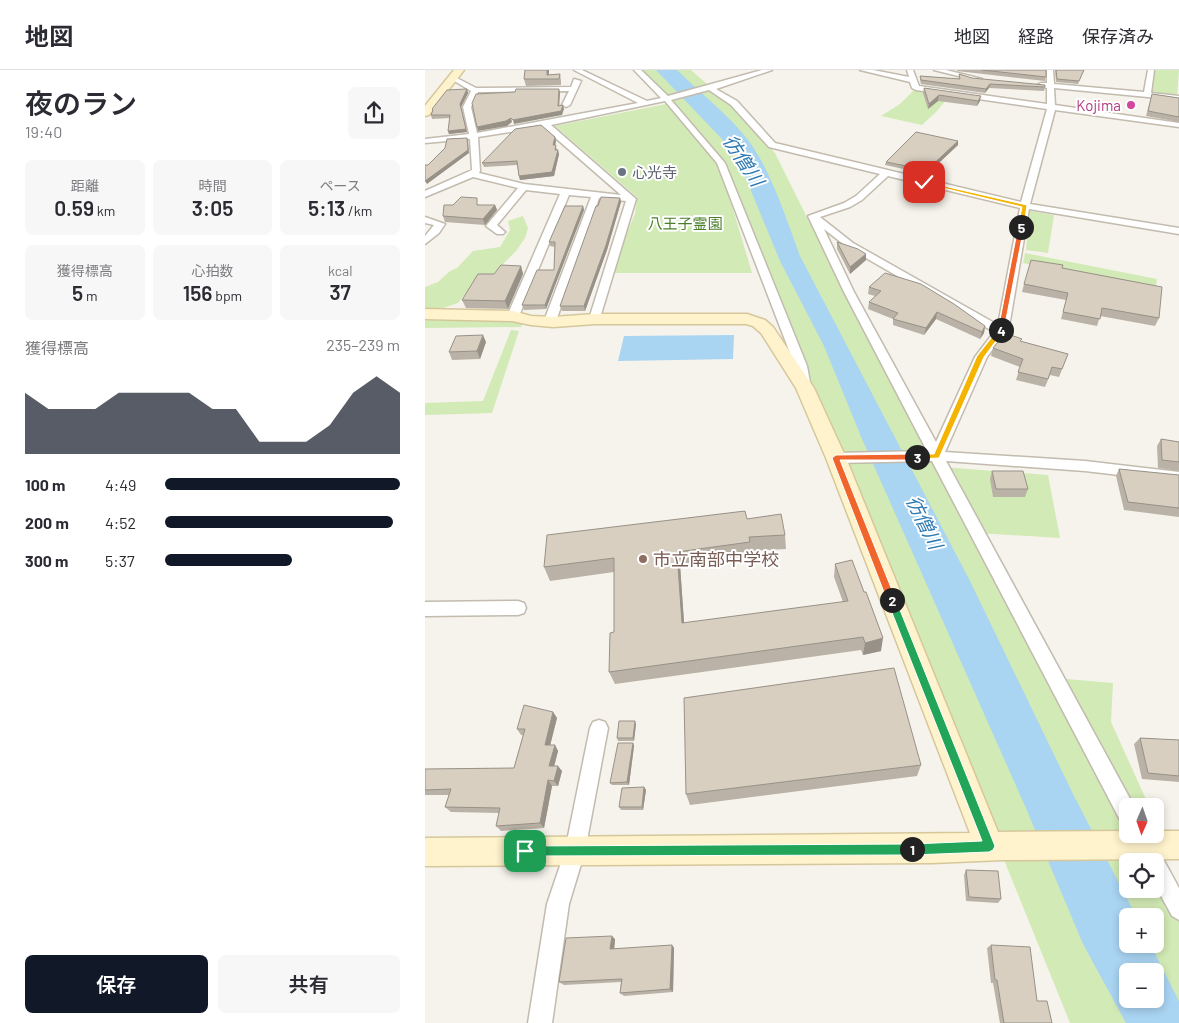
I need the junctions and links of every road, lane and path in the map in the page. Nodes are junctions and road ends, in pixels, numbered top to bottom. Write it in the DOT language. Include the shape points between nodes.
graph roads {
  1 [pos="577,70"];
  2 [pos="637,70"];
  3 [pos="769,70"];
  4 [pos="863,70"];
  5 [pos="910,70"];
  6 [pos="937,70"];
  7 [pos="1049,70"];
  8 [pos="1151,70"];
  9 [pos="456,74"];
  10 [pos="590,77"];
  11 [pos="913,80"];
  12 [pos="991,80"];
  13 [pos="1030,84"];
  14 [pos="1049,86"];
  15 [pos="573,89"];
  16 [pos="712,89"];
  17 [pos="475,90"];
  18 [pos="1147,95"];
  19 [pos="670,98"];
  20 [pos="1179,98"];
  21 [pos="645,104"];
  22 [pos="566,105"];
  23 [pos="1051,109"];
  24 [pos="425,113"];
  25 [pos="545,124"];
  26 [pos="1179,125"];
  27 [pos="474,137"];
  28 [pos="425,140"];
  29 [pos="886,173"];
  30 [pos="472,174"];
  31 [pos="524,187"];
  32 [pos="566,191"];
  33 [pos="425,194"];
  34 [pos="597,195"];
  35 [pos="631,199"];
  36 [pos="1025,206"];
  37 [pos="813,216"];
  38 [pos="425,220"];
  39 [pos="1179,231"];
  40 [pos="500,232"];
  41 [pos="425,241"];
  42 [pos="425,314"];
  43 [pos="513,316"];
  44 [pos="595,319"];
  45 [pos="550,321"];
  46 [pos="1000,331"];
  47 [pos="805,388"];
  48 [pos="933,456"];
  49 [pos="836,458"];
  50 [pos="1179,477"];
  51 [pos="518,608"];
  52 [pos="425,609"];
  53 [pos="599,728"];
  54 [pos="1119,798"];
  55 [pos="1179,845"];
  56 [pos="996,846"];
  57 [pos="575,851"];
  58 [pos="1148,851"];
  59 [pos="425,852"];
  60 [pos="1179,909"];
  61 [pos="540,1023"];
  1 -- 10 [label="street"];
  2 -- 19 [label="street"];
  3 -- 16 [label="street"];
  4 -- 11 [label="street"];
  5 -- 11 [label="street"];
  6 -- 12 [label="street"];
  7 -- 14 [label="street"];
  8 -- 18 [label="street"];
  9 -- 17 [label="street"];
  9 -- 24 [label="street"];
  10 -- 15 [label="street" via="576,82"];
  10 -- 21 [label="street"];
  11 -- 23 [label="street" via="916,88"];
  13 -- 14 [label="street"];
  14 -- 18 [label="street"];
  14 -- 23 [label="street"];
  15 -- 17 [label="street"];
  15 -- 22 [label="street"];
  16 -- 19 [label="street"];
  16 -- 29 [label="street" via="734,103 772,145"];
  17 -- 27 [label="street" via="467,107"];
  18 -- 20 [label="street"];
  19 -- 21 [label="street"];
  19 -- 47 [label="street" via="721,163 801,366"];
  21 -- 25 [label="street"];
  23 -- 26 [label="street"];
  23 -- 36 [label="street"];
  25 -- 27 [label="street"];
  25 -- 35 [label="street"];
  27 -- 28 [label="street"];
  27 -- 30 [label="street" via="476,171"];
  29 -- 36 [label="street"];
  29 -- 37 [label="street" via="859,198"];
  30 -- 31 [label="street"];
  30 -- 33 [label="street"];
  31 -- 32 [label="street"];
  31 -- 40 [label="street" via="491,226"];
  32 -- 34 [label="street"];
  32 -- 43 [label="street"];
  34 -- 35 [label="street"];
  34 -- 45 [label="street"];
  35 -- 44 [label="street"];
  36 -- 39 [label="street"];
  36 -- 46 [label="street"];
  37 -- 46 [label="street" via="850,244"];
  37 -- 48 [label="street"];
  38 -- 41 [label="street" via="440,224"];
  42 -- 43 [label="street"];
  43 -- 45 [label="street"];
  44 -- 45 [label="street"];
  44 -- 47 [label="street" via="753,321 767,330"];
  46 -- 48 [label="street" via="981,356"];
  47 -- 49 [label="street"];
  48 -- 49 [label="street"];
  48 -- 50 [label="street" via="1085,466"];
  48 -- 54 [label="street"];
  49 -- 56 [label="street"];
  51 -- 52 [label="street"];
  53 -- 57 [label="street"];
  55 -- 58 [label="street"];
  56 -- 57 [label="street"];
  56 -- 58 [label="street"];
  57 -- 59 [label="street"];
  57 -- 61 [label="street" via="558,904"];
  58 -- 60 [label="street"];
}
